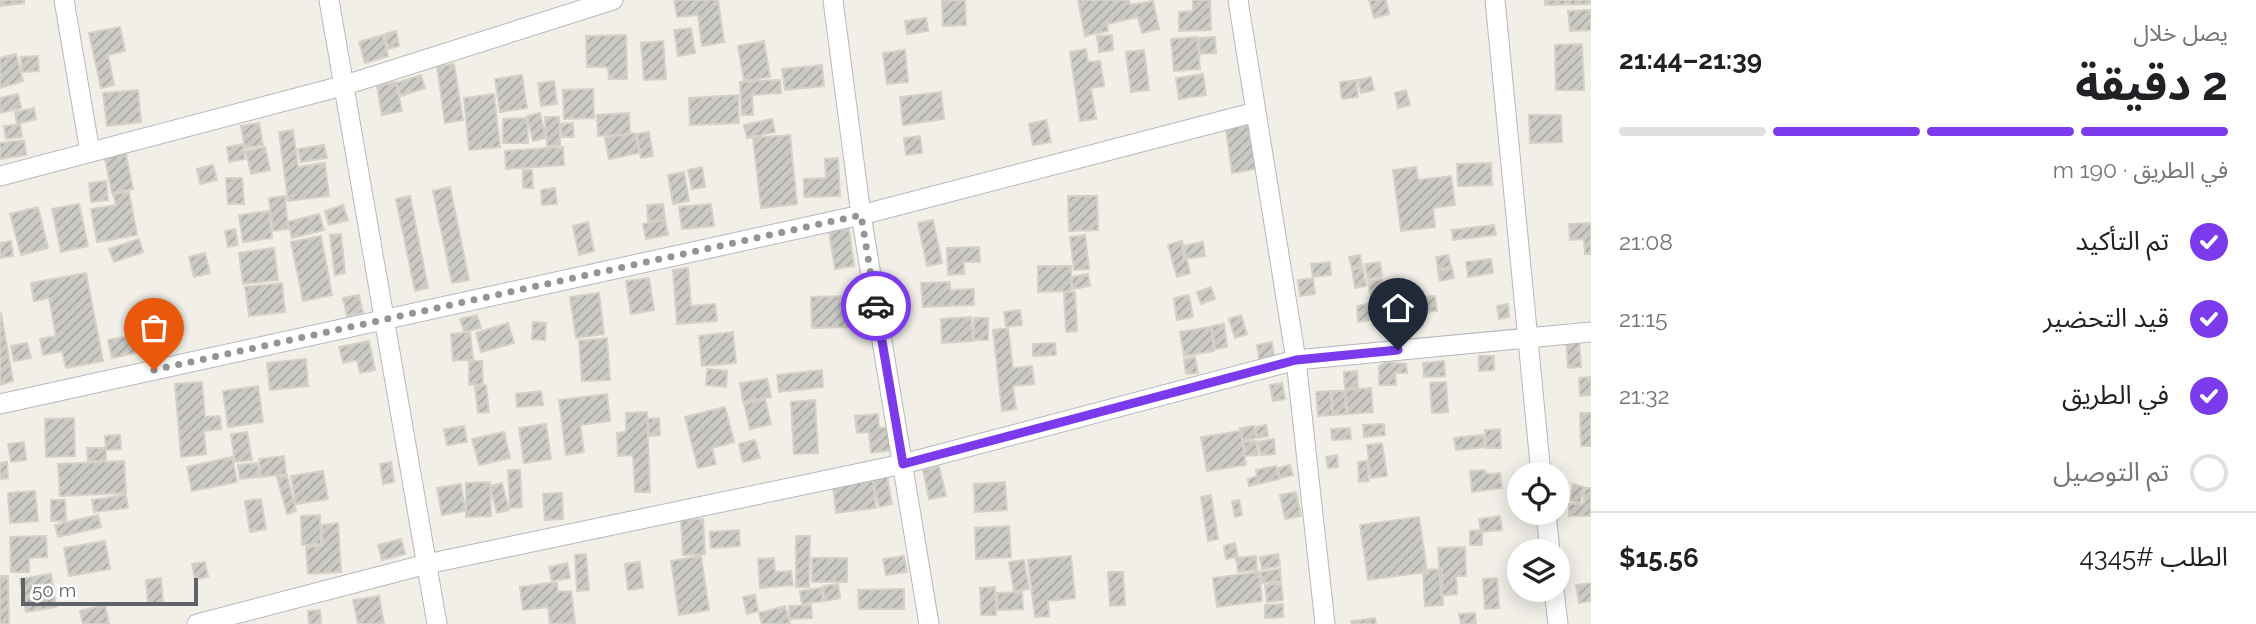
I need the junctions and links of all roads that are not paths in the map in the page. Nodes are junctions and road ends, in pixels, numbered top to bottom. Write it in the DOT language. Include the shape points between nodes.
graph roads {
  1 [pos="64,0"];
  2 [pos="329,0"];
  3 [pos="613,0"];
  4 [pos="833,0"];
  5 [pos="1238,0"];
  6 [pos="1495,0"];
  7 [pos="342,86"];
  8 [pos="1256,112"];
  9 [pos="90,152"];
  10 [pos="0,176"];
  11 [pos="861,215"];
  12 [pos="385,319"];
  13 [pos="1591,332"];
  14 [pos="1526,337"];
  15 [pos="1296,360"];
  16 [pos="0,404"];
  17 [pos="1540,462"];
  18 [pos="903,464"];
  19 [pos="427,564"];
  20 [pos="1555,602"];
  21 [pos="197,624"];
  22 [pos="437,624"];
  23 [pos="929,624"];
  24 [pos="1325,624"];
  25 [pos="1558,624"];
  1 -- 9 [label="street"];
  2 -- 7 [label="street"];
  3 -- 7 [label="street"];
  4 -- 11 [label="street"];
  5 -- 8 [label="street"];
  6 -- 14 [label="street"];
  7 -- 9 [label="street"];
  7 -- 12 [label="street"];
  8 -- 11 [label="street"];
  8 -- 15 [label="street"];
  9 -- 10 [label="street"];
  11 -- 12 [label="street"];
  11 -- 18 [label="street"];
  12 -- 16 [label="street"];
  12 -- 19 [label="street"];
  13 -- 14 [label="street"];
  14 -- 15 [label="street"];
  14 -- 17 [label="street"];
  15 -- 18 [label="street"];
  15 -- 24 [label="street"];
  18 -- 19 [label="street"];
  18 -- 23 [label="street"];
  19 -- 21 [label="street"];
  19 -- 22 [label="street"];
  20 -- 25 [label="street"];
}
